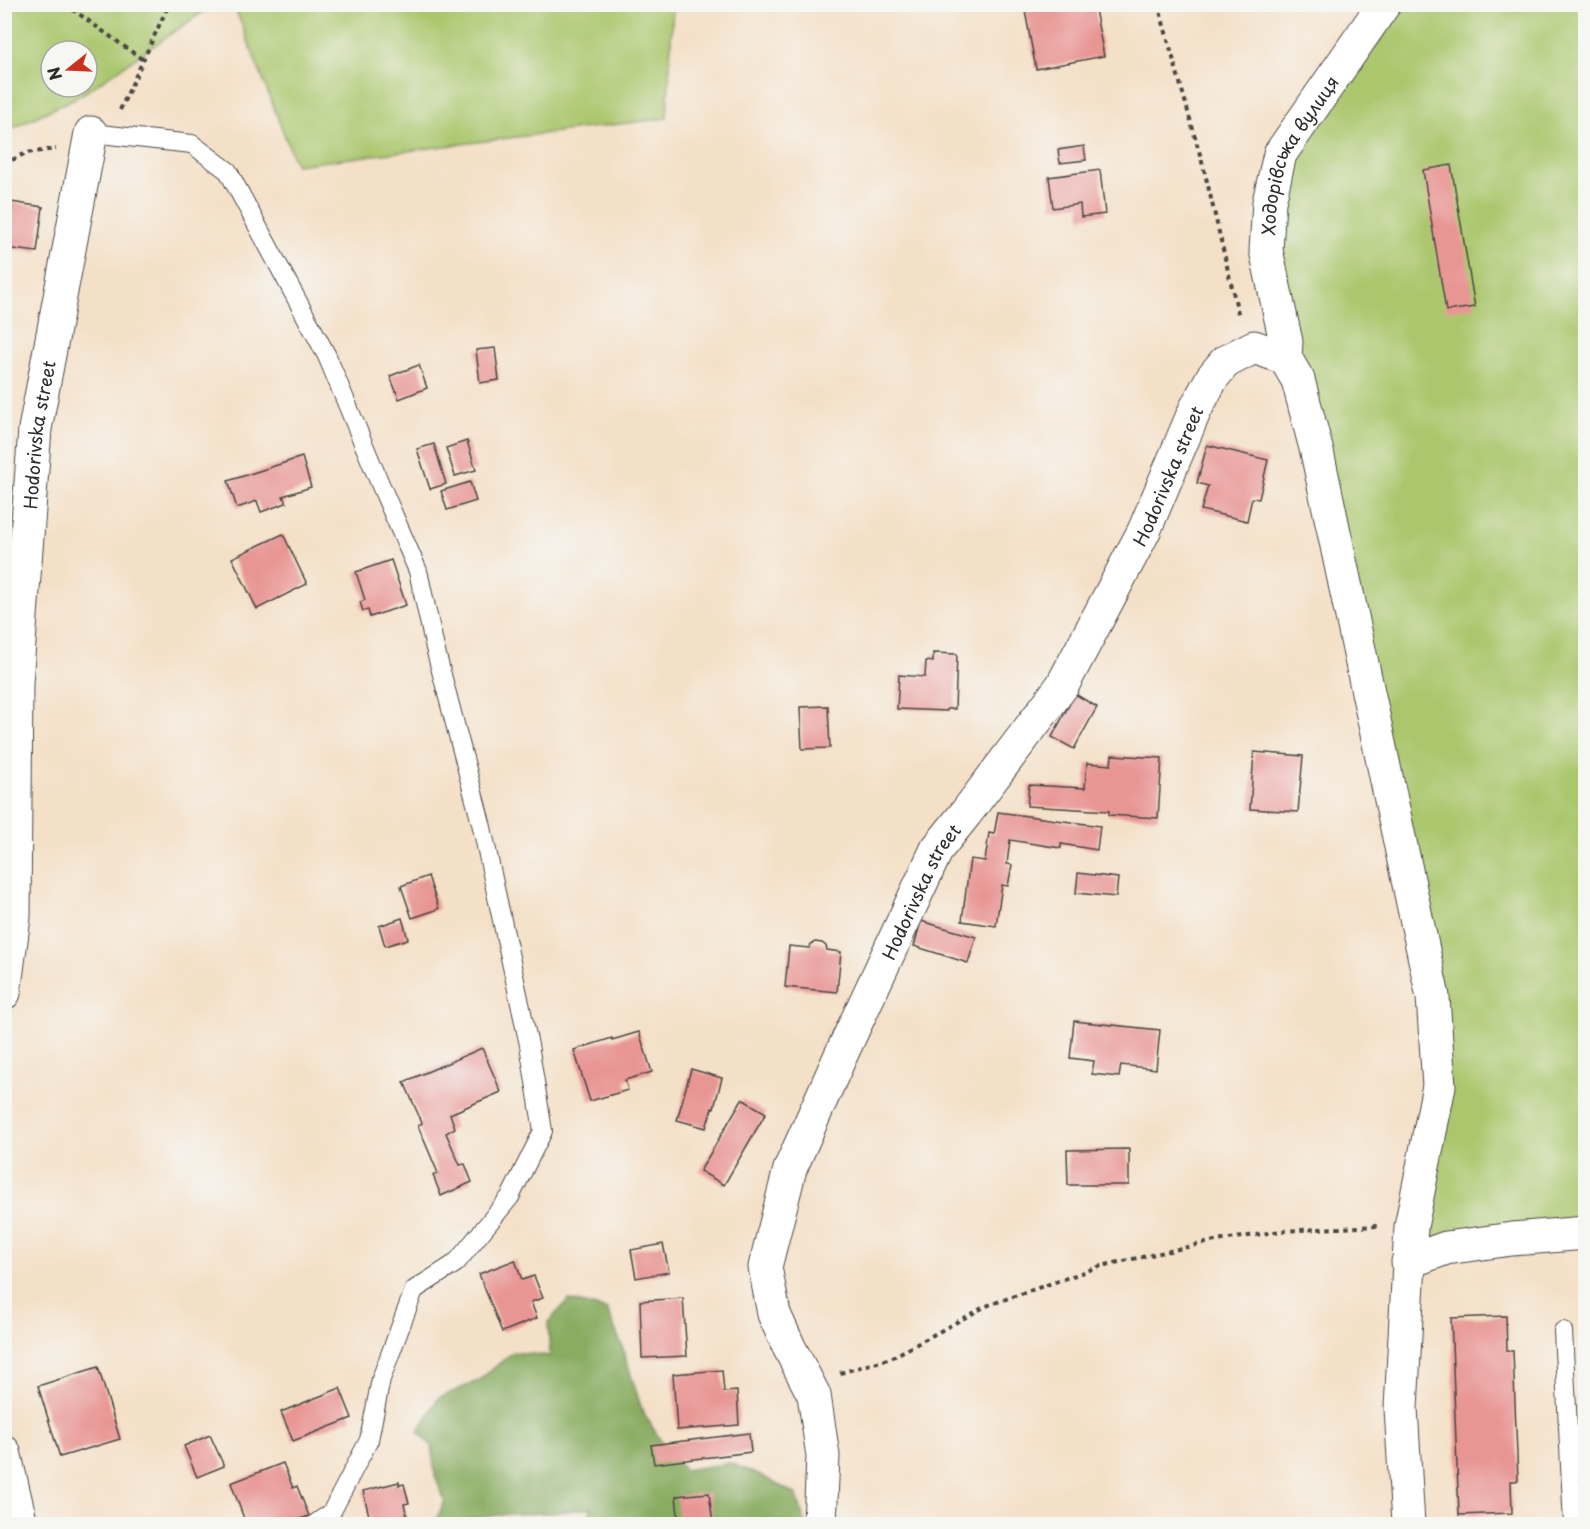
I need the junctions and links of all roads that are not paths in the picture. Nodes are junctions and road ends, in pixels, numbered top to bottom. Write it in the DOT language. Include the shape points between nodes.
graph roads {
  1 [pos="1384,4"];
  2 [pos="91,133"];
  3 [pos="1285,357"];
  4 [pos="4,993"];
  5 [pos="1586,1233"];
  6 [pos="1408,1262"];
  7 [pos="1563,1330"];
  8 [pos="4,1452"];
  9 [pos="21,1524"];
  10 [pos="315,1524"];
  11 [pos="819,1524"];
  12 [pos="1408,1524"];
  13 [pos="1573,1524"];
  1 -- 3 [label="street, Ходорівська вулиця" via="1280,154 1269,202 1266,250 1286,342"];
  2 -- 4 [label="street, Hodorivska street" via="35,429 16,683 14,917"];
  2 -- 10 [label="lane" via="192,144 228,171 327,356 418,571 482,823 543,1131 510,1197 456,1263 414,1290 381,1379 369,1440 331,1513"];
  3 -- 6 [label="street" via="1298,380 1317,452 1433,997 1439,1086 1411,1227"];
  3 -- 11 [label="street, Hodorivska street" via="1254,347 1225,362 1212,378 1144,531 1062,686 937,849 790,1169 765,1267 774,1314 814,1395 824,1456"];
  5 -- 6 [label="street" via="1446,1248"];
  6 -- 12 [label="street" via="1401,1408"];
  7 -- 13 [label="lane"];
  8 -- 9 [label="street"];
}
